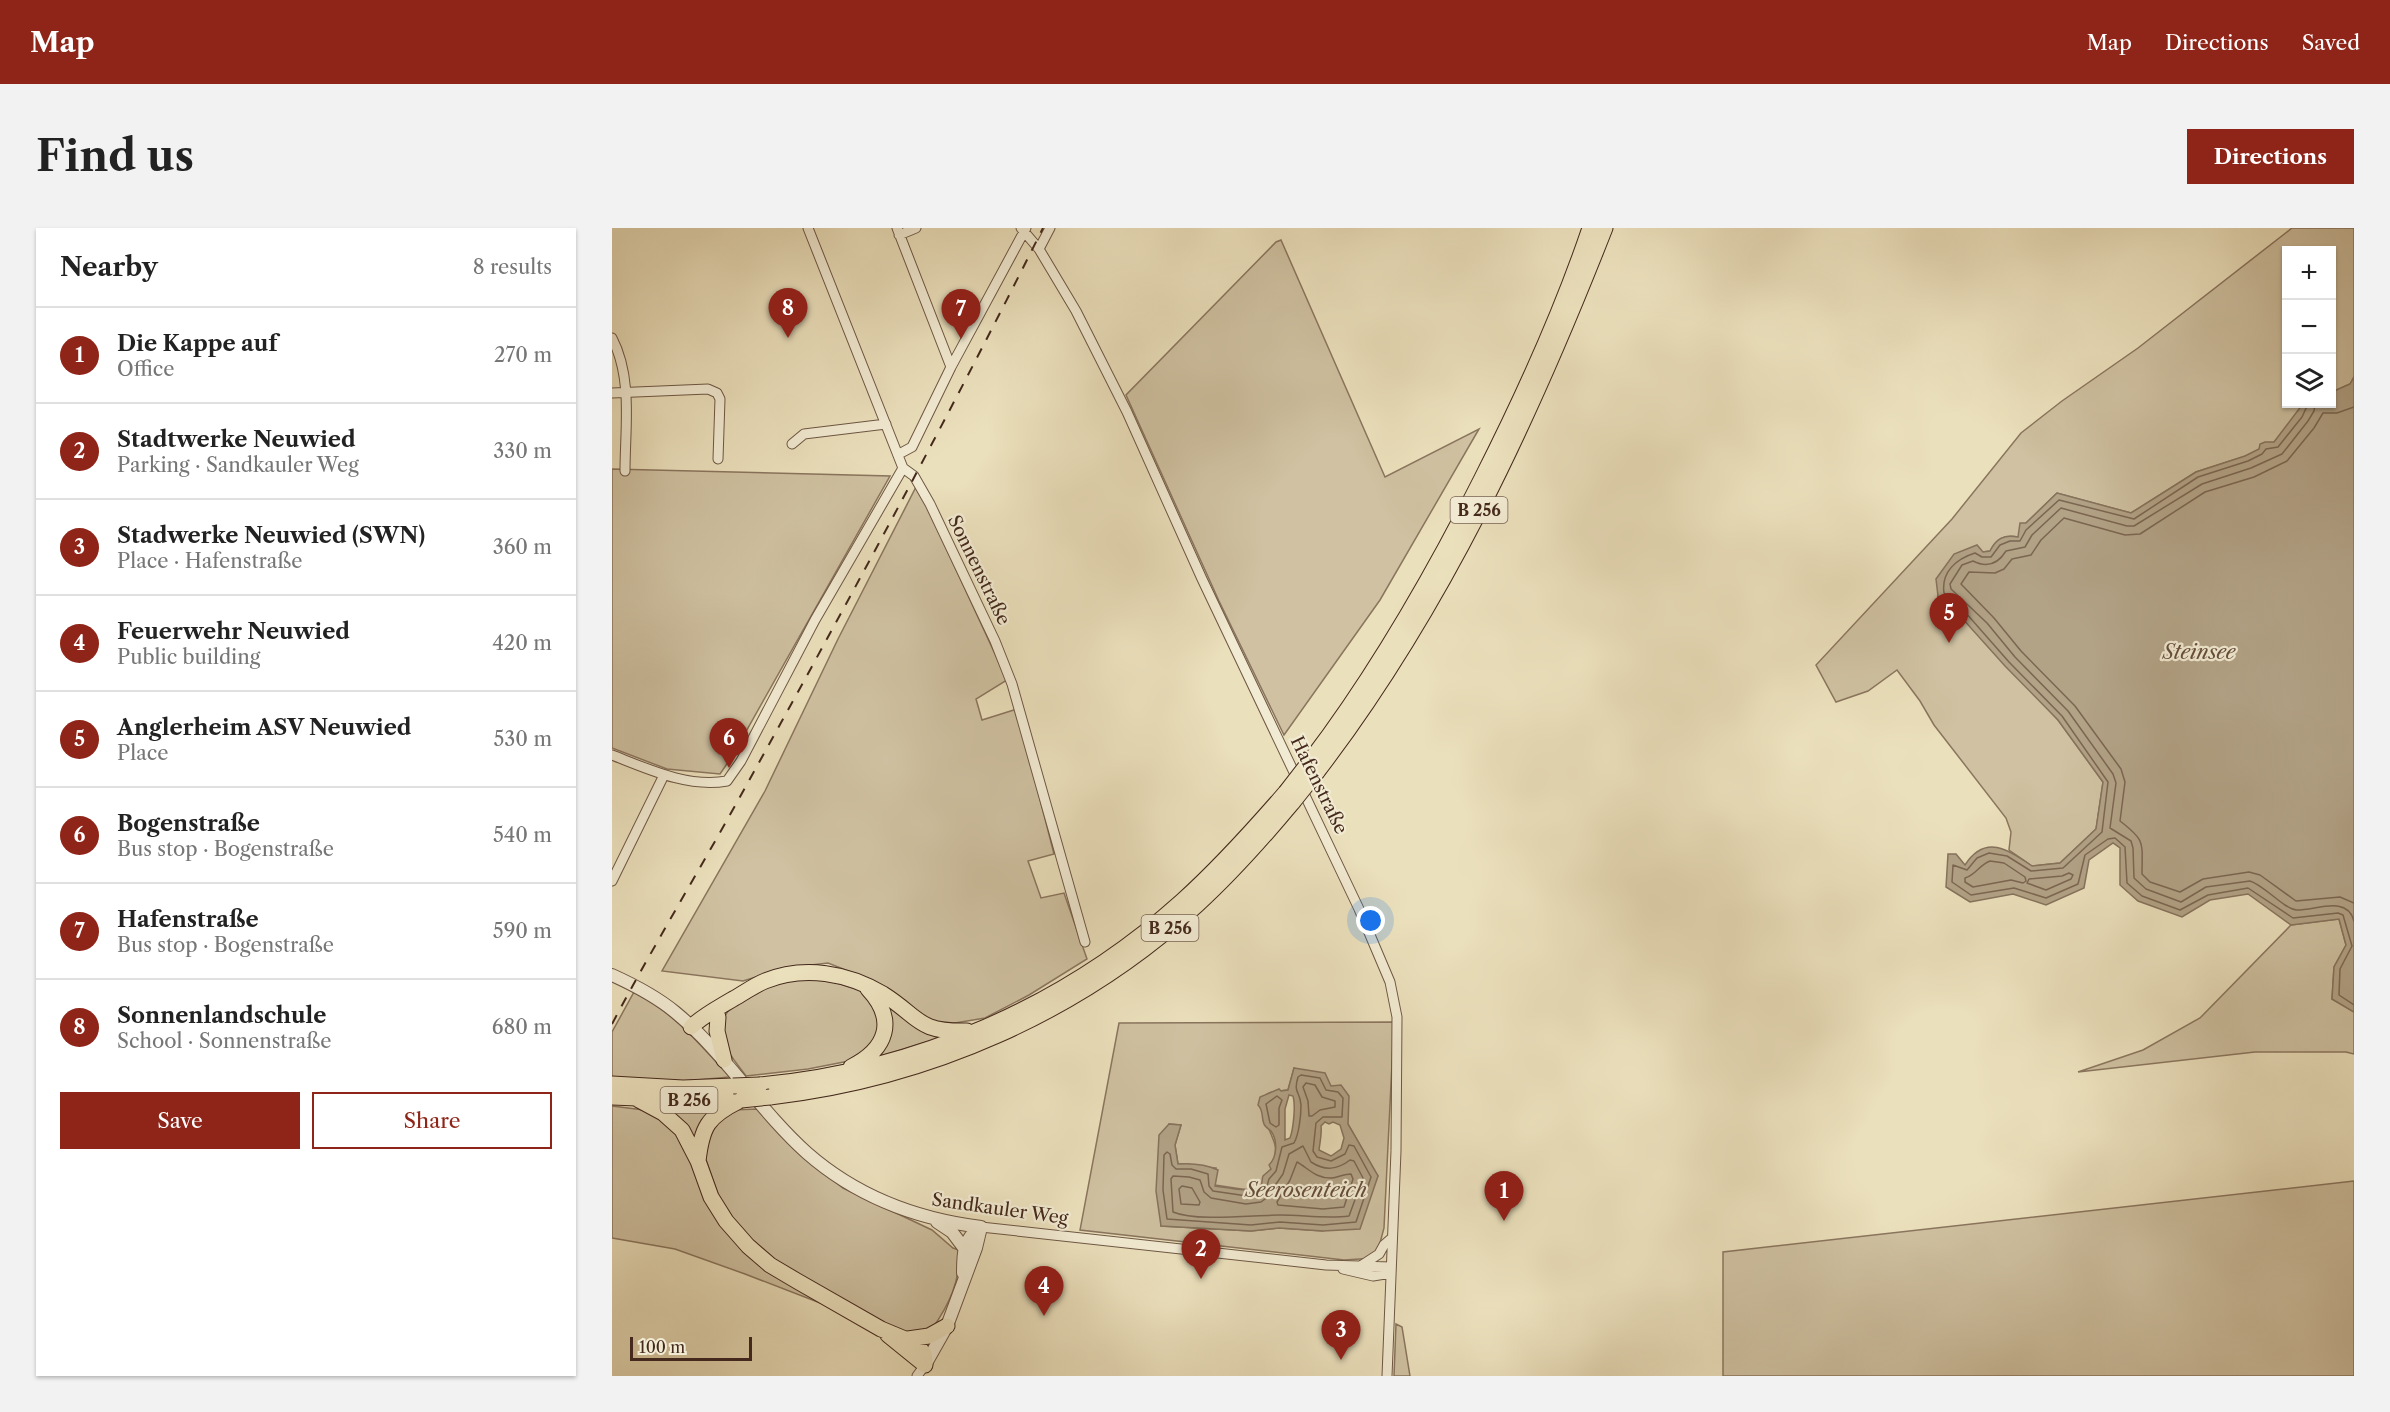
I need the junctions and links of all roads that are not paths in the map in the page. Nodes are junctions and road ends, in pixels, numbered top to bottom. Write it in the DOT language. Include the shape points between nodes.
graph roads {
  1 [pos="808,228"];
  2 [pos="916,228"];
  3 [pos="1050,228"];
  4 [pos="1590,228"];
  5 [pos="1605,228"];
  6 [pos="1023,230"];
  7 [pos="898,231"];
  8 [pos="1039,249"];
  9 [pos="612,338"];
  10 [pos="951,367"];
  11 [pos="612,393"];
  12 [pos="626,393"];
  13 [pos="886,424"];
  14 [pos="792,444"];
  15 [pos="899,454"];
  16 [pos="718,459"];
  17 [pos="903,468"];
  18 [pos="625,471"];
  19 [pos="612,755"];
  20 [pos="1313,767"];
  21 [pos="664,775"];
  22 [pos="1289,797"];
  23 [pos="612,881"];
  24 [pos="1085,942"];
  25 [pos="612,975"];
  26 [pos="866,986"];
  27 [pos="733,999"];
  28 [pos="718,1017"];
  29 [pos="691,1027"];
  30 [pos="976,1031"];
  31 [pos="724,1060"];
  32 [pos="834,1075"];
  33 [pos="615,1091"];
  34 [pos="737,1093"];
  35 [pos="637,1099"];
  36 [pos="698,1161"];
  37 [pos="932,1219"];
  38 [pos="981,1227"];
  39 [pos="1392,1238"];
  40 [pos="964,1248"];
  41 [pos="1326,1265"];
  42 [pos="1362,1265"];
  43 [pos="1391,1270"];
  44 [pos="963,1280"];
  45 [pos="947,1326"];
  46 [pos="881,1329"];
  47 [pos="908,1339"];
  48 [pos="921,1371"];
  49 [pos="1387,1376"];
  1 -- 13 [label="street, Sonnenstraße"];
  2 -- 7 [label="street"];
  3 -- 8 [label="street"];
  4 -- 20 [label="highway, B 256" via="1533,372 1461,519 1387,649"];
  5 -- 20 [label="highway, B 256" via="1545,376 1473,523 1359,715"];
  6 -- 8 [label="street, Hafenstraße"];
  6 -- 10 [label="street"];
  7 -- 10 [label="street"];
  8 -- 39 [label="street, Hafenstraße" via="1077,311 1127,412 1390,982 1397,1017"];
  9 -- 12 [label="street" via="622,362"];
  10 -- 15 [label="street" via="912,447"];
  11 -- 12 [label="street"];
  12 -- 16 [label="street" via="708,389 717,393"];
  12 -- 18 [label="street"];
  13 -- 14 [label="street" via="804,434"];
  13 -- 15 [label="street, Sonnenstraße"];
  15 -- 17 [label="street, Sonnenstraße"];
  17 -- 21 [label="street" via="727,781 712,784"];
  17 -- 24 [label="street, Sonnenstraße" via="914,476 930,504 995,641 1018,703"];
  19 -- 21 [label="street"];
  20 -- 22 [label="highway, B 256, bridge"];
  21 -- 23 [label="street"];
  22 -- 30 [label="highway, B 256" via="1183,900 1144,932 1066,986"];
  22 -- 34 [label="highway, B 256, bridge" via="1240,863 1197,905 1145,948 1069,1000 994,1038 918,1066 846,1085 770,1097"];
  25 -- 29 [label="street, Sandkauler Weg" via="659,1000"];
  26 -- 27 [label="highway" via="837,975 793,974 762,982"];
  26 -- 30 [label="highway" via="925,1026"];
  26 -- 32 [label="highway" via="881,1007 883,1037 867,1058"];
  27 -- 28 [label="highway"];
  27 -- 29 [label="highway"];
  28 -- 29 [label="highway" via="703,1028"];
  28 -- 31 [label="highway"];
  29 -- 31 [label="street, Sandkauler Weg"];
  30 -- 32 [label="highway, B 256" via="893,1061"];
  31 -- 37 [label="street, Sandkauler Weg" via="789,1135 821,1165 884,1202"];
  32 -- 34 [label="highway, B 256, bridge" via="760,1085"];
  33 -- 34 [label="highway, B 256" via="683,1088"];
  33 -- 35 [label="highway, B 256"];
  34 -- 35 [label="highway, B 256"];
  34 -- 36 [label="highway" via="707,1124 700,1139"];
  35 -- 36 [label="highway" via="677,1124"];
  36 -- 46 [label="highway" via="718,1209 754,1251 781,1272"];
  37 -- 38 [label="street, Sandkauler Weg"];
  37 -- 40 [label="street" via="952,1232"];
  38 -- 40 [label="street" via="971,1233"];
  38 -- 41 [label="street, Sandkauler Weg"];
  38 -- 44 [label="street"];
  39 -- 42 [label="street" via="1379,1254"];
  39 -- 43 [label="street, Hafenstraße"];
  40 -- 44 [label="street"];
  41 -- 42 [label="street, Sandkauler Weg"];
  41 -- 43 [label="street, Sandkauler Weg" via="1373,1276"];
  42 -- 43 [label="street, Sandkauler Weg"];
  43 -- 49 [label="street, Hafenstraße"];
  44 -- 45 [label="street"];
  45 -- 47 [label="highway" via="929,1336"];
  45 -- 48 [label="street"];
  46 -- 47 [label="highway"];
  46 -- 48 [label="highway"];
  47 -- 48 [label="highway" via="922,1350"];
}
